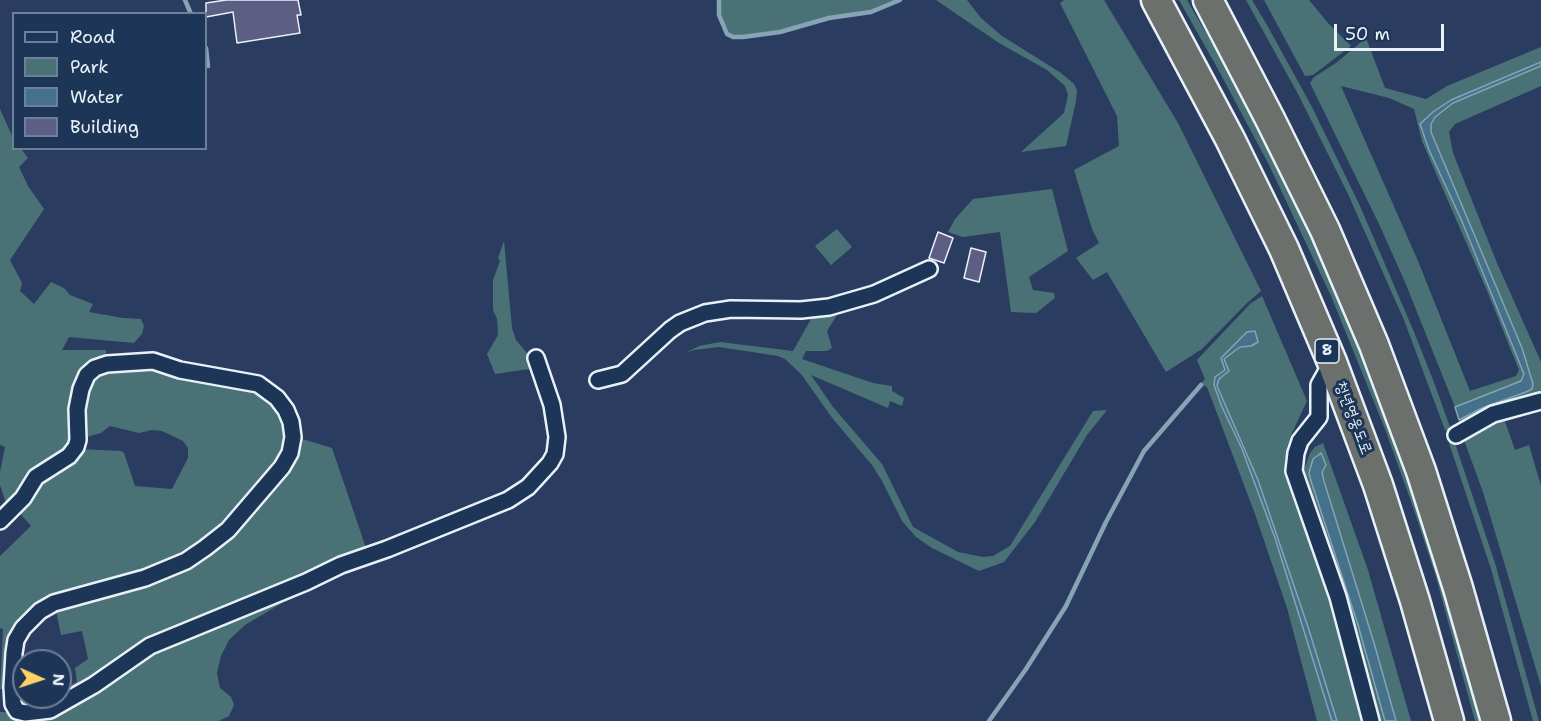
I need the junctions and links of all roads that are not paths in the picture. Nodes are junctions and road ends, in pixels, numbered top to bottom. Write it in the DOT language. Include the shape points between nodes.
graph roads {
  1 [pos="1156,0"];
  2 [pos="1208,0"];
  3 [pos="929,269"];
  4 [pos="536,358"];
  5 [pos="1332,362"];
  6 [pos="598,380"];
  7 [pos="1541,401"];
  8 [pos="1456,435"];
  9 [pos="0,521"];
  10 [pos="0,707"];
  11 [pos="17,711"];
  12 [pos="1371,721"];
  13 [pos="1449,721"];
  14 [pos="1496,721"];
  1 -- 5 [label="highway, 청년영웅도로 / 8" via="1284,249"];
  2 -- 14 [label="highway" via="1325,230 1374,345 1421,471"];
  3 -- 6 [label="street" via="874,294 829,307 705,313 670,330 622,374"];
  4 -- 11 [label="street" via="552,405 557,437 550,463 528,488 508,500 150,646 50,710"];
  5 -- 12 [label="street" via="1319,385 1319,417 1300,441 1294,471 1338,597"];
  5 -- 13 [label="highway, 청년영웅도로 / 8" via="1378,485"];
  7 -- 8 [label="street" via="1493,414"];
  9 -- 11 [label="street" via="23,498 36,477 76,447 81,389 95,368 153,362 258,384 277,398 291,422 290,453 282,467 228,530 205,548 168,570 54,603 32,618 16,640 12,687"];
  10 -- 11 [label="street"];
}
